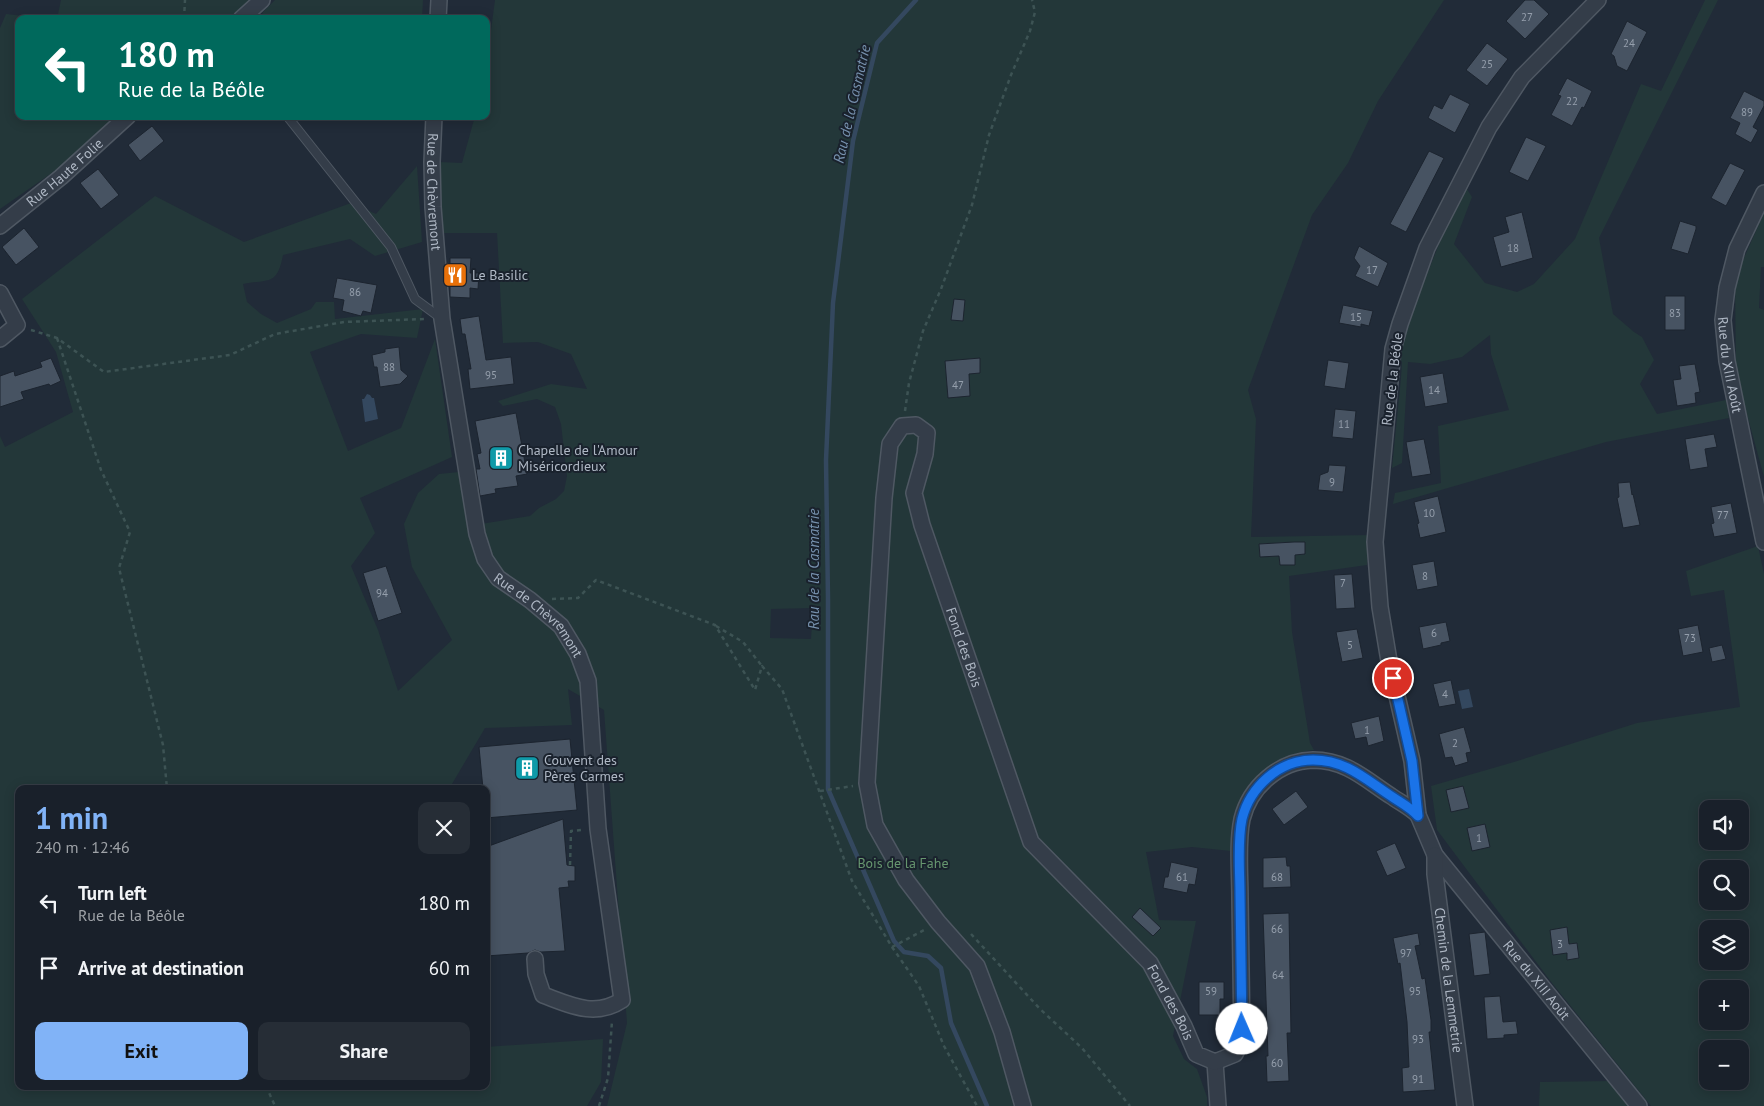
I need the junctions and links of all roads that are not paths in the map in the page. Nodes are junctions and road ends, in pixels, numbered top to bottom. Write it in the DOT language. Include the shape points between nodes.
graph roads {
  1 [pos="262,0"];
  2 [pos="439,0"];
  3 [pos="1598,0"];
  4 [pos="245,15"];
  5 [pos="438,15"];
  6 [pos="124,120"];
  7 [pos="290,120"];
  8 [pos="434,120"];
  9 [pos="1764,193"];
  10 [pos="0,226"];
  11 [pos="0,292"];
  12 [pos="442,319"];
  13 [pos="0,339"];
  14 [pos="1764,542"];
  15 [pos="1418,816"];
  16 [pos="1435,855"];
  17 [pos="535,959"];
  18 [pos="1215,1062"];
  19 [pos="1023,1106"];
  20 [pos="1218,1106"];
  21 [pos="1465,1106"];
  22 [pos="1639,1106"];
  1 -- 4 [label="street"];
  2 -- 5 [label="street"];
  3 -- 15 [label="street, Rue de la Béôle" via="1522,77 1489,127 1427,248 1393,349 1375,542 1380,607 1412,761"];
  6 -- 10 [label="street, Rue Haute Folie" via="61,177"];
  7 -- 12 [label="lane" via="390,247 415,299"];
  8 -- 12 [label="street, Rue de Chèvremont" via="433,208"];
  9 -- 14 [label="street, Rue du XIII Août" via="1737,249 1723,320 1727,360"];
  11 -- 13 [label="street" via="17,325"];
  12 -- 17 [label="street, Rue de Chèvremont" via="477,534 485,559 498,578 561,626 578,654 588,680 598,829 622,1000 612,1007 582,1009 543,995"];
  15 -- 16 [label="street"];
  15 -- 18 [label="street" via="1409,806 1392,798 1357,772 1320,760 1305,760 1274,772 1252,796 1242,820 1240,853 1242,1040 1235,1054"];
  16 -- 21 [label="street, Chemin de la Lemmetrie"];
  16 -- 22 [label="street, Rue du XIII Août"];
  18 -- 19 [label="street, Fond des Bois" via="1196,1054 1150,963 1031,842 922,525 914,493 926,454 926,433 916,425 902,426 890,444 884,498 866,784 875,824 906,880 978,966 1002,1032"];
  18 -- 20 [label="street"];
}
